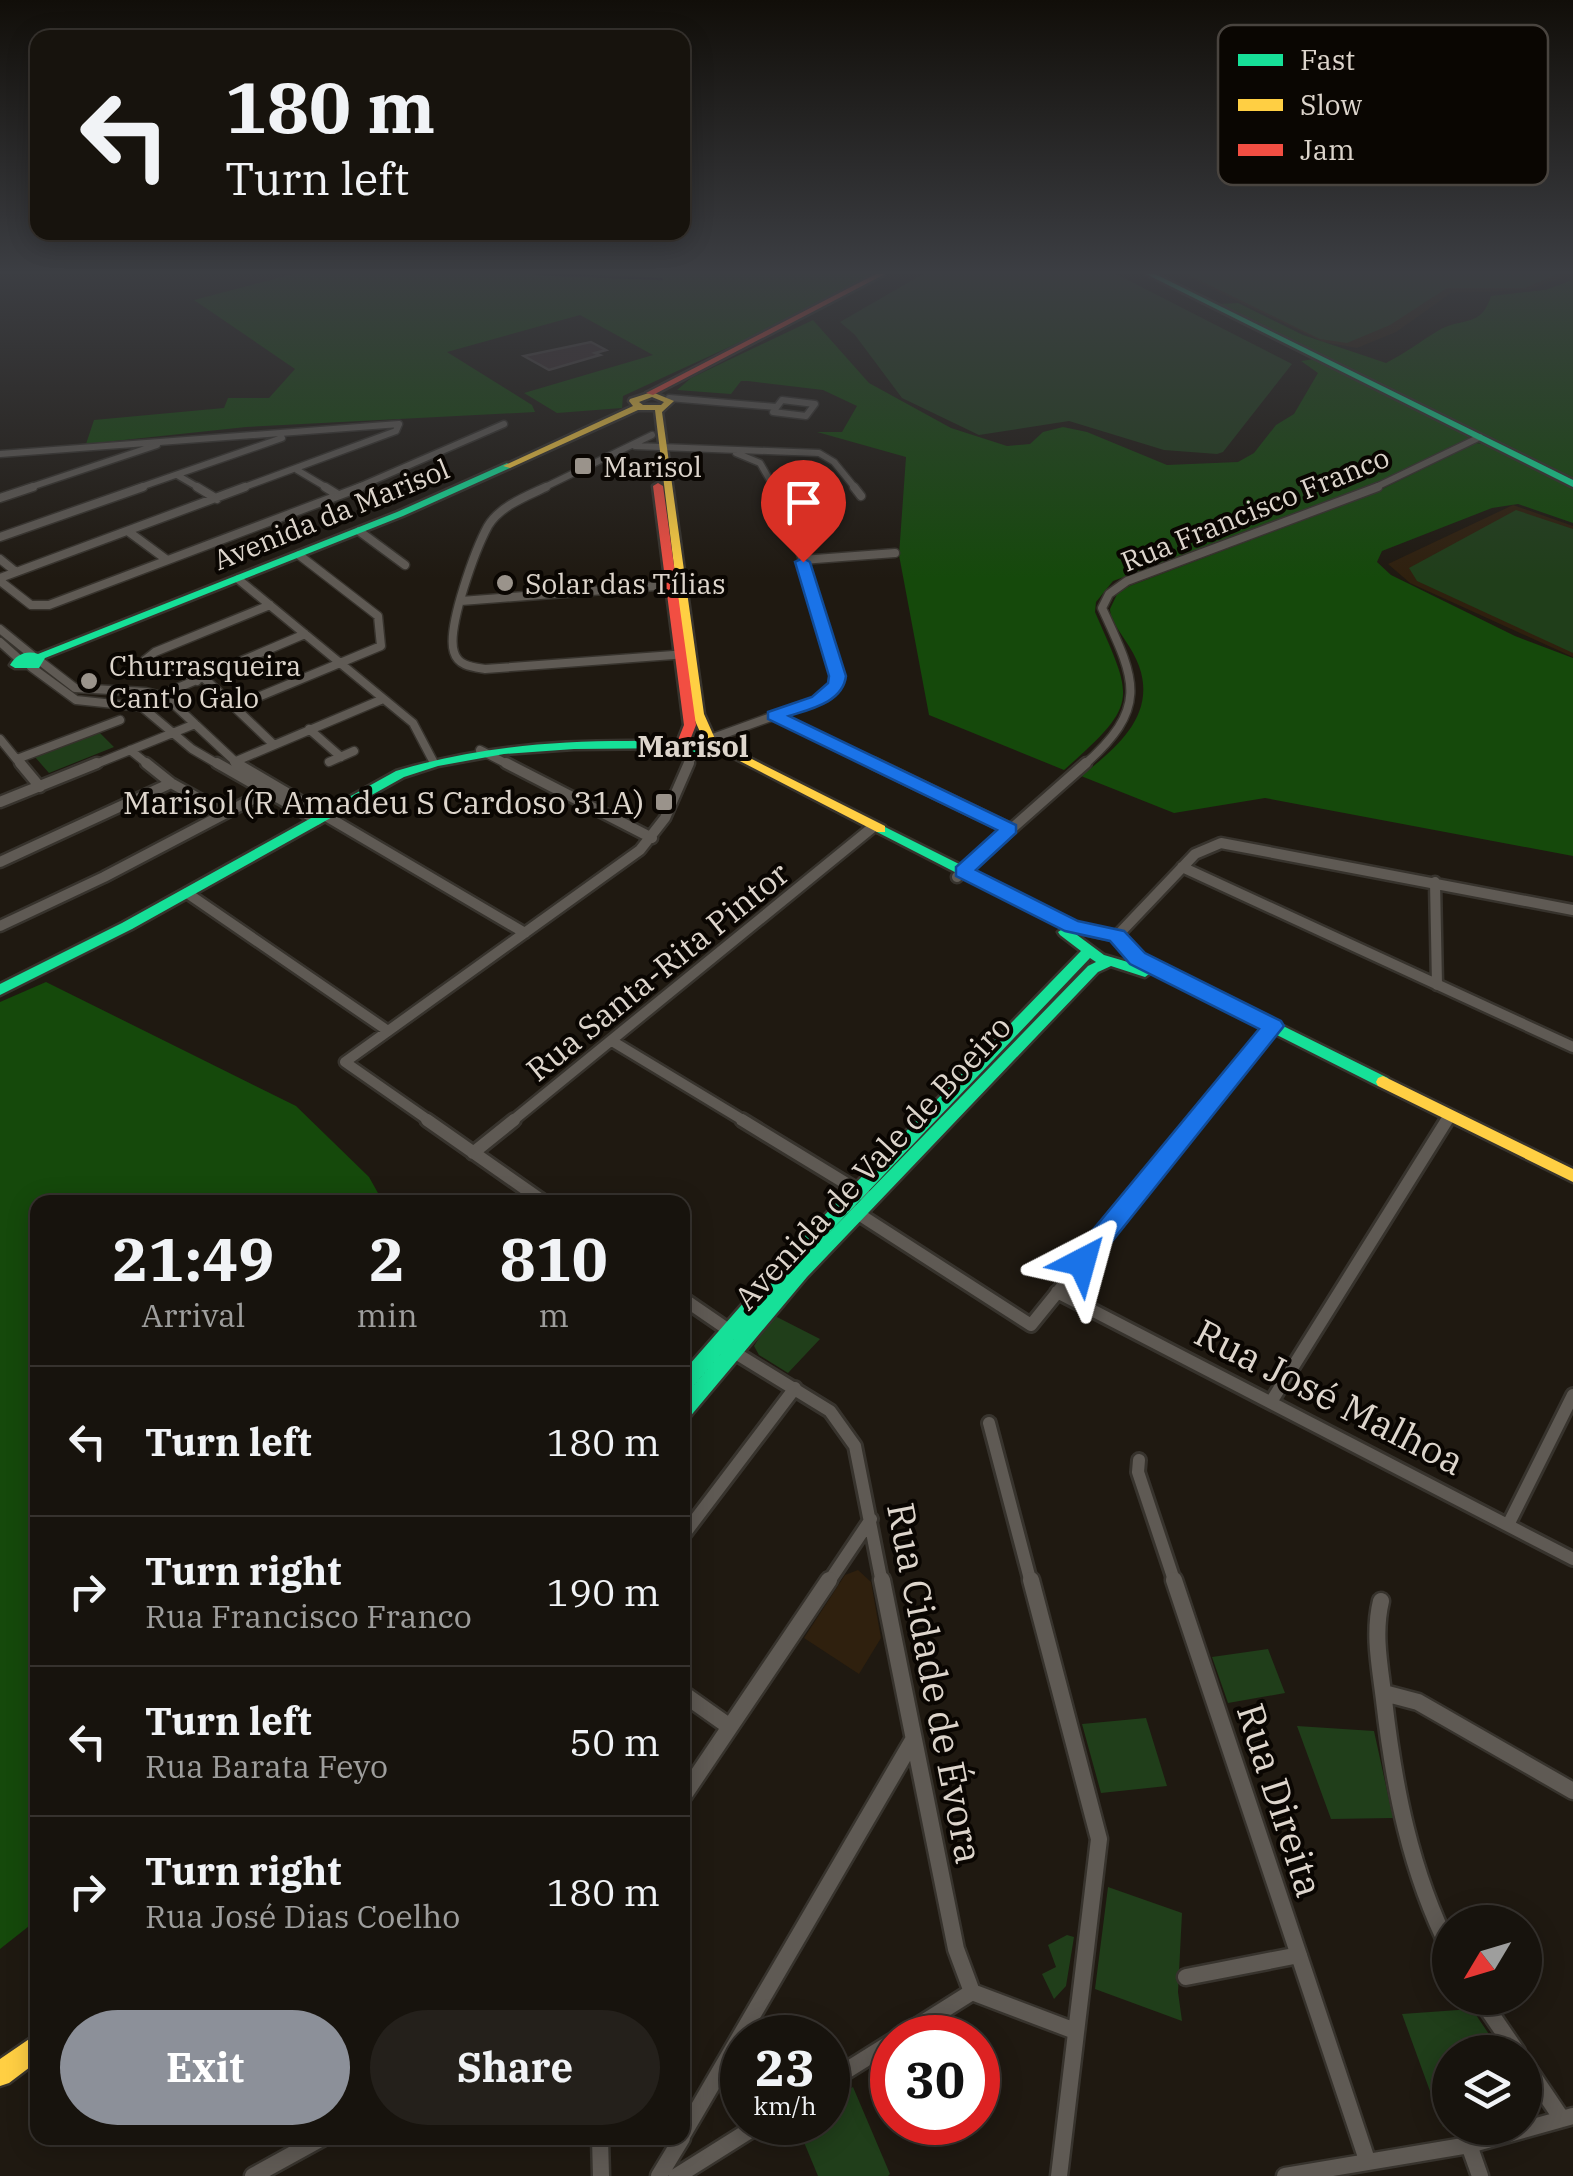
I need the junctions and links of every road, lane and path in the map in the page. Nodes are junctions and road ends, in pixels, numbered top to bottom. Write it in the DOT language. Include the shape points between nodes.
graph roads {
  1 [pos="686,376"];
  2 [pos="1356,376"];
  3 [pos="654,402"];
  4 [pos="776,407"];
  5 [pos="504,424"];
  6 [pos="1480,437"];
  7 [pos="282,438"];
  8 [pos="175,439"];
  9 [pos="133,443"];
  10 [pos="656,443"];
  11 [pos="137,452"];
  12 [pos="736,452"];
  13 [pos="772,452"];
  14 [pos="0,458"];
  15 [pos="760,463"];
  16 [pos="296,470"];
  17 [pos="177,474"];
  18 [pos="1573,484"];
  19 [pos="338,495"];
  20 [pos="861,496"];
  21 [pos="0,498"];
  22 [pos="216,499"];
  23 [pos="358,531"];
  24 [pos="129,532"];
  25 [pos="0,537"];
  26 [pos="895,553"];
  27 [pos="299,555"];
  28 [pos="0,558"];
  29 [pos="167,560"];
  30 [pos="802,560"];
  31 [pos="405,565"];
  32 [pos="16,572"];
  33 [pos="238,579"];
  34 [pos="0,580"];
  35 [pos="669,585"];
  36 [pos="461,600"];
  37 [pos="270,605"];
  38 [pos="0,629"];
  39 [pos="304,634"];
  40 [pos="0,642"];
  41 [pos="685,654"];
  42 [pos="30,661"];
  43 [pos="342,665"];
  44 [pos="0,673"];
  45 [pos="200,680"];
  46 [pos="161,695"];
  47 [pos="383,699"];
  48 [pos="234,707"];
  49 [pos="774,716"];
  50 [pos="120,720"];
  51 [pos="195,724"];
  52 [pos="309,729"];
  53 [pos="172,733"];
  54 [pos="0,738"];
  55 [pos="273,744"];
  56 [pos="698,744"];
  57 [pos="130,750"];
  58 [pos="480,750"];
  59 [pos="354,751"];
  60 [pos="341,757"];
  61 [pos="17,759"];
  62 [pos="433,761"];
  63 [pos="234,762"];
  64 [pos="329,762"];
  65 [pos="171,783"];
  66 [pos="40,786"];
  67 [pos="266,792"];
  68 [pos="0,802"];
  69 [pos="225,813"];
  70 [pos="322,817"];
  71 [pos="870,829"];
  72 [pos="1010,829"];
  73 [pos="652,838"];
  74 [pos="0,862"];
  75 [pos="1182,867"];
  76 [pos="960,875"];
  77 [pos="1435,882"];
  78 [pos="187,892"];
  79 [pos="1573,910"];
  80 [pos="0,926"];
  81 [pos="525,933"];
  82 [pos="1110,935"];
  83 [pos="1088,949"];
  84 [pos="1118,957"];
  85 [pos="1437,985"];
  86 [pos="0,990"];
  87 [pos="1270,1030"];
  88 [pos="388,1031"];
  89 [pos="612,1041"];
  90 [pos="1573,1048"];
  91 [pos="1448,1118"];
  92 [pos="473,1153"];
  93 [pos="1573,1176"];
  94 [pos="1573,1186"];
  95 [pos="534,1195"];
  96 [pos="867,1196"];
  97 [pos="853,1210"];
  98 [pos="1057,1292"];
  99 [pos="690,1305"];
  100 [pos="732,1341"];
  101 [pos="690,1379"];
  102 [pos="795,1388"];
  103 [pos="1573,1395"];
  104 [pos="690,1401"];
  105 [pos="1270,1402"];
  106 [pos="989,1423"];
  107 [pos="1139,1460"];
  108 [pos="870,1519"];
  109 [pos="1508,1525"];
  110 [pos="690,1526"];
  111 [pos="1573,1559"];
  112 [pos="1381,1600"];
  113 [pos="1384,1693"];
  114 [pos="690,1698"];
  115 [pos="730,1727"];
  116 [pos="913,1740"];
  117 [pos="690,1786"];
  118 [pos="1573,1790"];
  119 [pos="1432,1911"];
  120 [pos="1299,1956"];
  121 [pos="1186,1978"];
  122 [pos="972,1992"];
  123 [pos="936,2015"];
  124 [pos="1075,2031"];
  125 [pos="30,2051"];
  126 [pos="0,2074"];
  127 [pos="1542,2085"];
  128 [pos="1568,2118"];
  129 [pos="690,2123"];
  130 [pos="1542,2125"];
  131 [pos="309,2145"];
  132 [pos="600,2145"];
  133 [pos="677,2145"];
  134 [pos="726,2145"];
  135 [pos="1463,2145"];
  136 [pos="1469,2145"];
  137 [pos="1367,2160"];
  138 [pos="254,2176"];
  139 [pos="600,2176"];
  140 [pos="659,2176"];
  141 [pos="677,2176"];
  142 [pos="1059,2176"];
  143 [pos="1284,2176"];
  144 [pos="1480,2176"];
  1 -- 3 [label="street"];
  2 -- 6 [label="street"];
  3 -- 4 [label="street"];
  3 -- 10 [label="street"];
  3 -- 23 [label="street, Avenida da Marisol"];
  4 -- 4 [label="street" via="782,400 816,404 806,416 773,412"];
  5 -- 19 [label="street"];
  6 -- 18 [label="street"];
  6 -- 72 [label="street, Rua Francisco Franco" via="1359,496 1164,566 1109,594 1102,608 1131,670 1129,719"];
  7 -- 17 [label="street"];
  8 -- 9 [label="street"];
  8 -- 11 [label="street"];
  8 -- 16 [label="street" via="398,424 396,431"];
  9 -- 11 [label="street"];
  9 -- 14 [label="street"];
  10 -- 12 [label="street"];
  10 -- 35 [label="street"];
  10 -- 36 [label="street" via="632,446 523,498 489,524"];
  10 -- 41 [label="street"];
  11 -- 21 [label="street"];
  12 -- 13 [label="street"];
  12 -- 15 [label="street"];
  13 -- 15 [label="street"];
  13 -- 20 [label="street" via="828,456"];
  15 -- 30 [label="street" via="788,514"];
  16 -- 19 [label="street"];
  16 -- 22 [label="street"];
  17 -- 22 [label="street"];
  17 -- 25 [label="street"];
  19 -- 29 [label="street"];
  22 -- 24 [label="street"];
  23 -- 27 [label="street, Avenida da Marisol"];
  23 -- 31 [label="street"];
  24 -- 29 [label="street"];
  24 -- 32 [label="street"];
  26 -- 30 [label="street"];
  27 -- 33 [label="street, Avenida da Marisol"];
  27 -- 43 [label="street" via="380,618 380,648"];
  28 -- 32 [label="street"];
  29 -- 34 [label="street" via="43,606 28,603"];
  30 -- 49 [label="street" via="838,676 818,700"];
  32 -- 34 [label="street"];
  33 -- 37 [label="street"];
  33 -- 42 [label="street, Avenida da Marisol"];
  35 -- 36 [label="street"];
  35 -- 41 [label="street"];
  36 -- 41 [label="street" via="452,632 454,654 465,666"];
  37 -- 39 [label="street"];
  37 -- 45 [label="street" via="145,660"];
  38 -- 42 [label="street"];
  39 -- 43 [label="street"];
  39 -- 45 [label="street"];
  40 -- 42 [label="street"];
  41 -- 56 [label="street"];
  42 -- 44 [label="street, Avenida da Marisol"];
  42 -- 46 [label="street" via="75,688"];
  42 -- 53 [label="street" via="76,700 142,707"];
  43 -- 47 [label="street"];
  43 -- 48 [label="street"];
  45 -- 46 [label="street"];
  45 -- 48 [label="street"];
  46 -- 51 [label="street"];
  47 -- 52 [label="street"];
  47 -- 62 [label="street" via="417,727"];
  48 -- 55 [label="street"];
  49 -- 56 [label="street"];
  49 -- 72 [label="street"];
  50 -- 61 [label="street"];
  51 -- 53 [label="street"];
  51 -- 63 [label="street"];
  52 -- 55 [label="street"];
  52 -- 60 [label="street"];
  53 -- 57 [label="street"];
  53 -- 67 [label="street"];
  54 -- 61 [label="street"];
  55 -- 63 [label="street"];
  56 -- 58 [label="street"];
  56 -- 71 [label="street"];
  56 -- 73 [label="street"];
  57 -- 65 [label="street"];
  57 -- 66 [label="street"];
  58 -- 62 [label="street"];
  58 -- 73 [label="street"];
  59 -- 60 [label="street"];
  60 -- 64 [label="street"];
  61 -- 66 [label="street"];
  62 -- 70 [label="street"];
  63 -- 70 [label="street"];
  65 -- 69 [label="street"];
  65 -- 74 [label="street"];
  66 -- 68 [label="street"];
  67 -- 69 [label="street"];
  67 -- 70 [label="street"];
  69 -- 80 [label="street"];
  70 -- 78 [label="street"];
  70 -- 81 [label="street"];
  71 -- 76 [label="street"];
  71 -- 89 [label="street, Rua Santa-Rita Pintor"];
  72 -- 76 [label="street, Rua Francisco Franco"];
  73 -- 81 [label="street"];
  75 -- 77 [label="street" via="1201,848 1220,843"];
  75 -- 82 [label="street"];
  75 -- 85 [label="street"];
  76 -- 82 [label="street" via="1072,926"];
  76 -- 83 [label="street"];
  77 -- 79 [label="street"];
  77 -- 85 [label="street"];
  78 -- 86 [label="street"];
  78 -- 88 [label="street"];
  81 -- 88 [label="street"];
  82 -- 83 [label="street, Avenida de Vale de Boeiro" via="1090,938"];
  82 -- 84 [label="street"];
  83 -- 84 [label="street" via="1099,958"];
  83 -- 96 [label="street, Avenida de Vale de Boeiro"];
  84 -- 87 [label="street"];
  84 -- 96 [label="street, Avenida de Vale de Boeiro" via="1093,969"];
  85 -- 90 [label="street"];
  87 -- 91 [label="street"];
  87 -- 98 [label="street"];
  88 -- 92 [label="street" via="345,1062"];
  89 -- 92 [label="street, Rua Santa-Rita Pintor"];
  89 -- 96 [label="street"];
  91 -- 93 [label="street"];
  91 -- 94 [label="street"];
  91 -- 105 [label="street"];
  92 -- 95 [label="street"];
  96 -- 97 [label="street, Avenida de Vale de Boeiro"];
  97 -- 98 [label="street" via="1031,1325"];
  97 -- 100 [label="street, Avenida de Vale de Boeiro"];
  98 -- 105 [label="street, Rua José Malhoa"];
  99 -- 100 [label="street, Rua Cidade de Évora"];
  100 -- 101 [label="street, Avenida de Vale de Boeiro"];
  100 -- 102 [label="street, Rua Cidade de Évora"];
  100 -- 104 [label="street, Avenida de Vale de Boeiro"];
  102 -- 108 [label="street, Rua Cidade de Évora" via="830,1411 848,1434"];
  102 -- 110 [label="street"];
  103 -- 109 [label="street"];
  105 -- 109 [label="street, Rua José Malhoa"];
  106 -- 124 [label="street" via="1099,1839"];
  107 -- 120 [label="street, Rua Direita"];
  108 -- 115 [label="street"];
  108 -- 116 [label="street, Rua Cidade de Évora"];
  109 -- 111 [label="street, Rua José Malhoa"];
  112 -- 113 [label="street" via="1376,1633"];
  113 -- 118 [label="street" via="1418,1702"];
  113 -- 119 [label="street" via="1418,1880"];
  114 -- 115 [label="street"];
  115 -- 117 [label="street"];
  116 -- 122 [label="street, Rua Cidade de Évora" via="956,1949"];
  116 -- 129 [label="street"];
  120 -- 121 [label="street"];
  120 -- 137 [label="street, Rua Direita"];
  122 -- 123 [label="street"];
  122 -- 124 [label="street"];
  124 -- 142 [label="street"];
  125 -- 126 [label="street"];
  127 -- 128 [label="street"];
  128 -- 130 [label="street"];
  131 -- 138 [label="street"];
  132 -- 139 [label="street"];
  133 -- 140 [label="street"];
  134 -- 141 [label="street"];
  135 -- 137 [label="street"];
  136 -- 144 [label="street"];
  137 -- 143 [label="street"];
}
